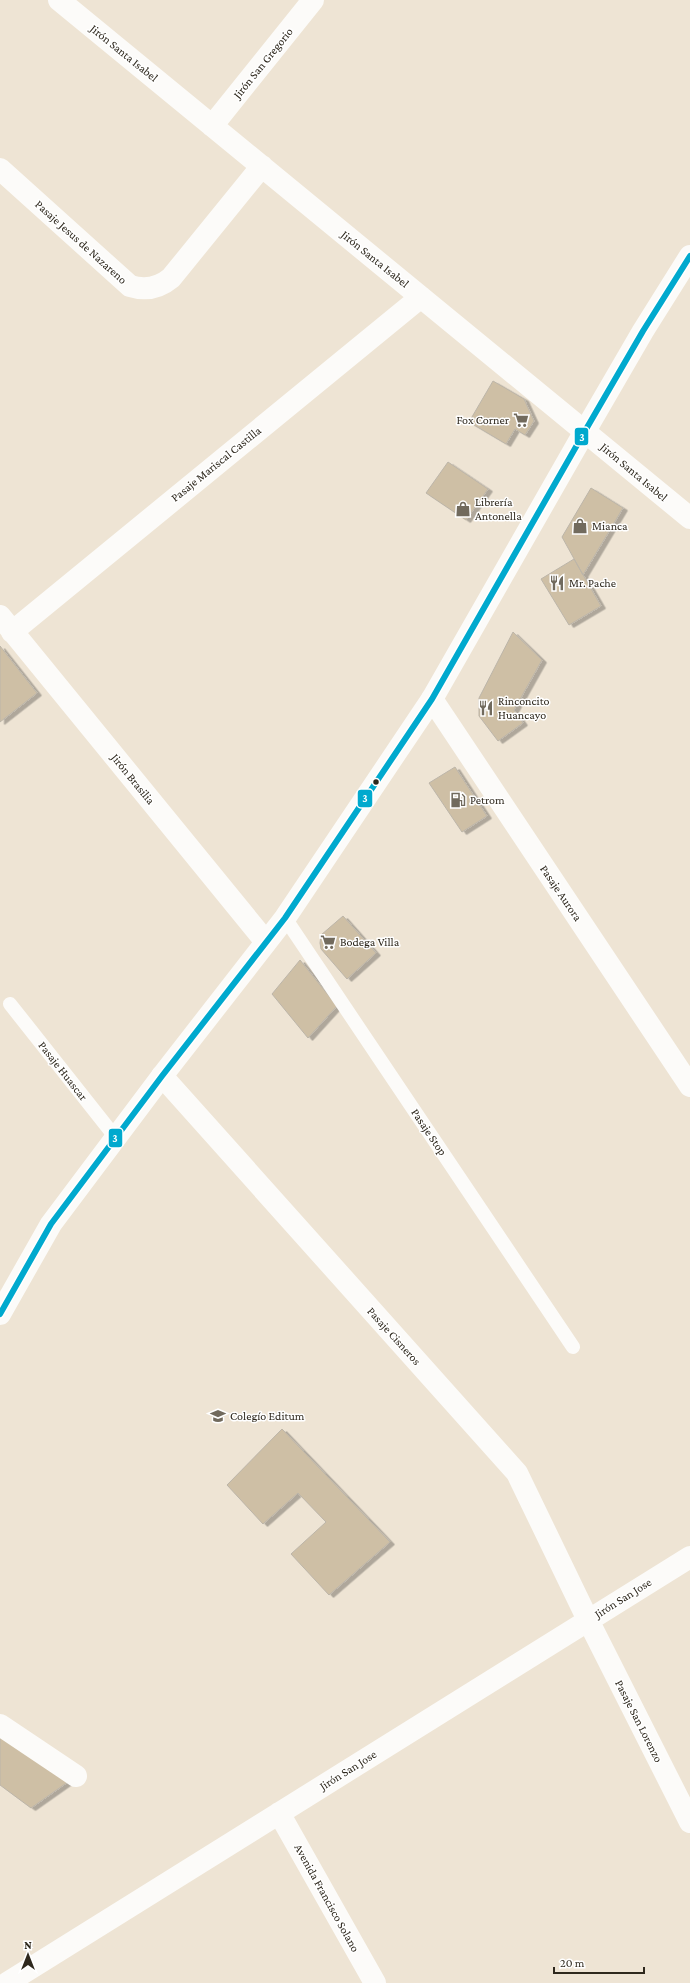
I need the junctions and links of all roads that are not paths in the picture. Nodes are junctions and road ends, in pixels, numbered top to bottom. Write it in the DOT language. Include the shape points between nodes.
graph roads {
  1 [pos="59,0"];
  2 [pos="313,0"];
  3 [pos="212,126"];
  4 [pos="262,166"];
  5 [pos="0,169"];
  6 [pos="690,256"];
  7 [pos="421,297"];
  8 [pos="585,431"];
  9 [pos="690,518"];
  10 [pos="6,624"];
  11 [pos="432,699"];
  12 [pos="285,918"];
  13 [pos="266,942"];
  14 [pos="10,1004"];
  15 [pos="162,1076"];
  16 [pos="690,1086"];
  17 [pos="116,1138"];
  18 [pos="0,1314"];
  19 [pos="573,1347"];
  20 [pos="690,1556"];
  21 [pos="588,1620"];
  22 [pos="0,1725"];
  23 [pos="76,1776"];
  24 [pos="279,1813"];
  25 [pos="690,1822"];
  26 [pos="7,1983"];
  27 [pos="375,1983"];
  1 -- 3 [label="street, Jirón Santa Isabel"];
  2 -- 3 [label="street, Jirón San Gregorio"];
  3 -- 4 [label="street, Jirón Santa Isabel"];
  4 -- 5 [label="street, Pasaje Jesus de Nazareno" via="171,278 164,284 151,288 130,286"];
  4 -- 7 [label="street, Jirón Santa Isabel"];
  6 -- 8 [label="street"];
  7 -- 8 [label="street, Jirón Santa Isabel"];
  7 -- 10 [label="street, Pasaje Mariscal Castilla"];
  8 -- 9 [label="street, Jirón Santa Isabel"];
  8 -- 11 [label="street"];
  10 -- 13 [label="street, Jirón Brasilia"];
  11 -- 12 [label="street"];
  11 -- 16 [label="street, Pasaje Aurora"];
  12 -- 13 [label="street"];
  12 -- 19 [label="lane, Pasaje Stop"];
  13 -- 15 [label="street"];
  14 -- 17 [label="lane, Pasaje Huascar"];
  15 -- 17 [label="street"];
  15 -- 21 [label="street, Pasaje Cisneros" via="517,1473"];
  17 -- 18 [label="street" via="51,1224"];
  20 -- 21 [label="street, Jirón San Jose"];
  21 -- 24 [label="street, Jirón San Jose"];
  21 -- 25 [label="street, Pasaje San Lorenzo"];
  22 -- 23 [label="street"];
  24 -- 26 [label="street, Jirón San Jose"];
  24 -- 27 [label="street, Avenida Francisco Solano"];
}
